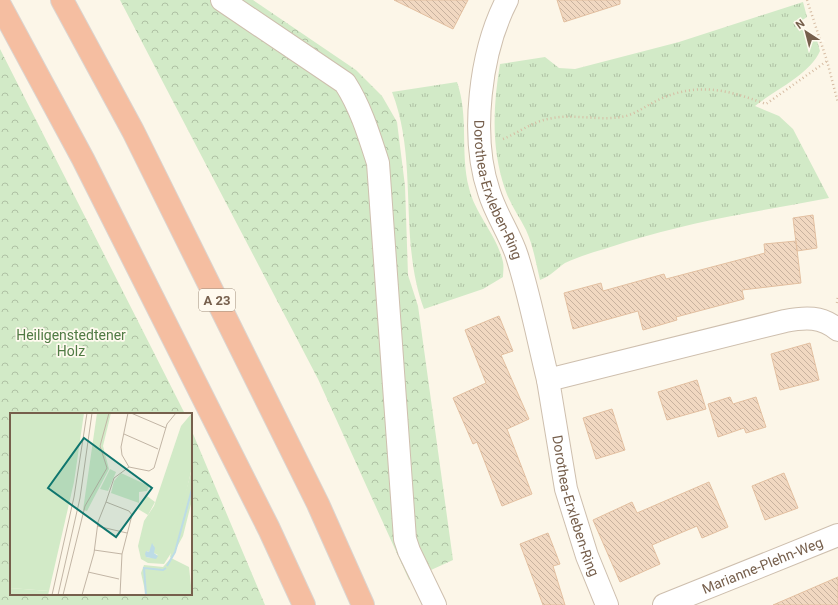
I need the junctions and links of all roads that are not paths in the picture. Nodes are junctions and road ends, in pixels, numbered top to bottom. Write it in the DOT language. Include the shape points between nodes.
graph roads {
  1 [pos="62,0"];
  2 [pos="222,0"];
  3 [pos="507,0"];
  4 [pos="0,5"];
  5 [pos="838,330"];
  6 [pos="548,380"];
  7 [pos="838,536"];
  8 [pos="304,605"];
  9 [pos="363,605"];
  10 [pos="435,605"];
  11 [pos="607,605"];
  12 [pos="664,605"];
  1 -- 9 [label="highway, A 23" via="140,145 318,504"];
  2 -- 10 [label="street" via="345,83 356,100 366,127 378,163 406,539 409,551"];
  3 -- 6 [label="street, Dorothea-Erxleben-Ring" via="493,35 485,70 479,112 479,142 486,185 513,244"];
  4 -- 8 [label="highway" via="101,195 269,528"];
  5 -- 6 [label="street" via="824,320 785,321"];
  6 -- 11 [label="street, Dorothea-Erxleben-Ring" via="566,488 587,556"];
  7 -- 12 [label="street, Marianne-Plehn-Weg"];
}
